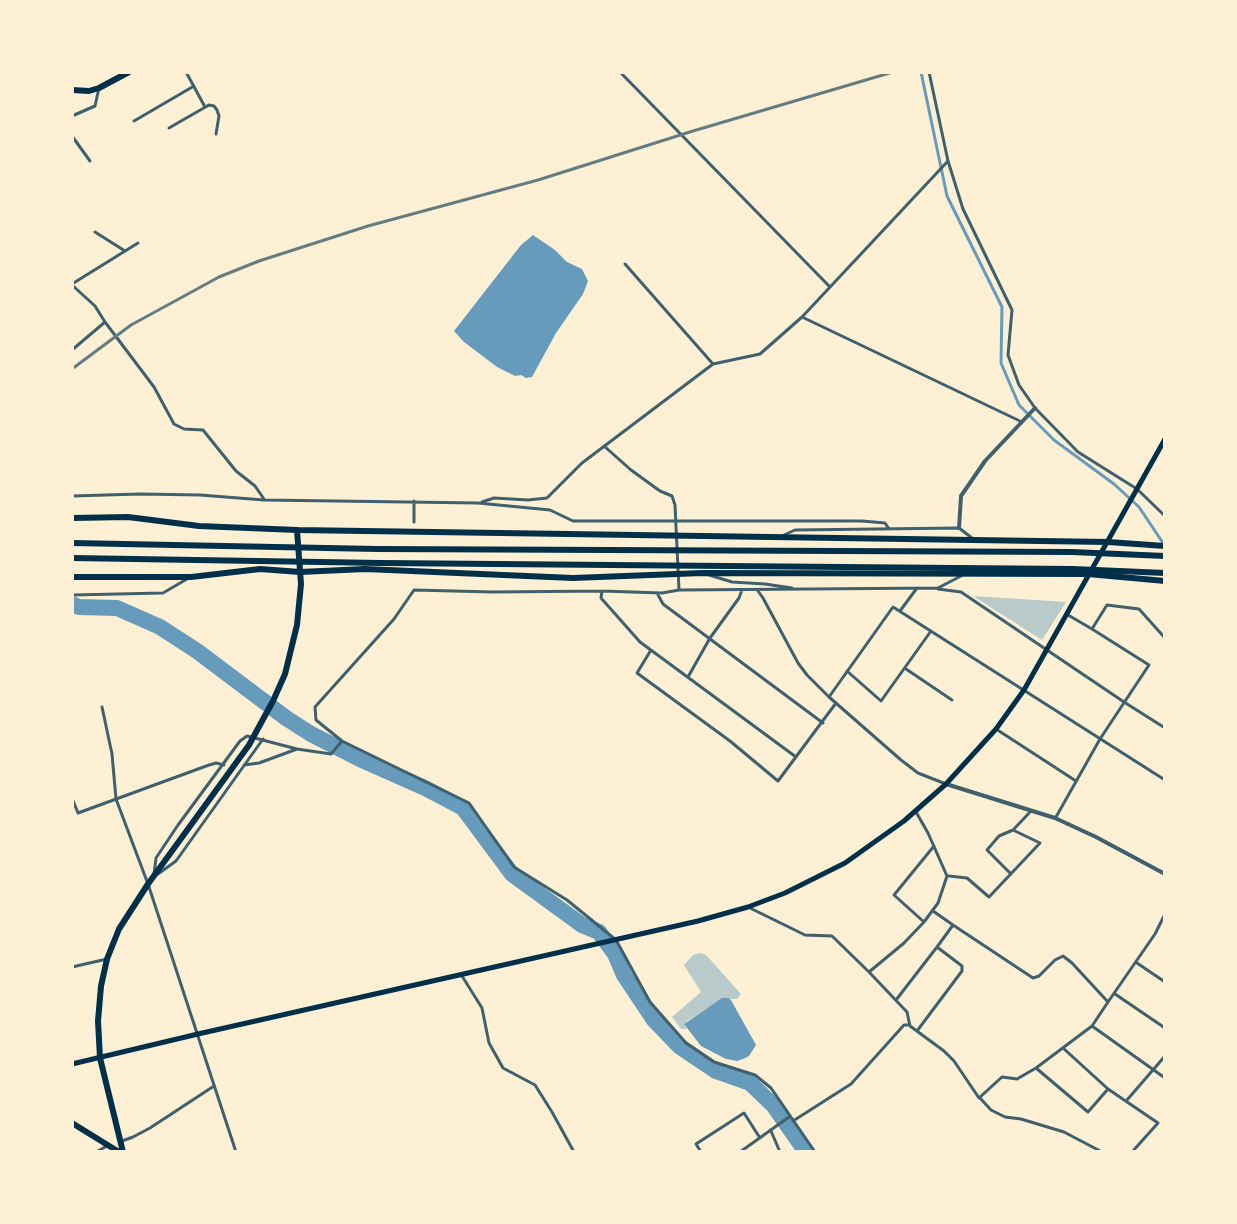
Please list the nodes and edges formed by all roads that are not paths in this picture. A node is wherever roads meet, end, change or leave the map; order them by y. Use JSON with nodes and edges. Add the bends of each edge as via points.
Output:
{"nodes":[{"id":1,"x":129,"y":72,"type":"edge"},
{"id":2,"x":186,"y":72,"type":"edge"},
{"id":3,"x":620,"y":72,"type":"edge"},
{"id":4,"x":929,"y":72,"type":"edge"},
{"id":5,"x":194,"y":86,"type":"junction"},
{"id":6,"x":99,"y":88,"type":"junction"},
{"id":7,"x":72,"y":90,"type":"edge"},
{"id":8,"x":205,"y":107,"type":"junction"},
{"id":9,"x":72,"y":116,"type":"edge"},
{"id":10,"x":134,"y":121,"type":"dead end"},
{"id":11,"x":169,"y":128,"type":"dead end"},
{"id":12,"x":216,"y":134,"type":"dead end"},
{"id":13,"x":72,"y":136,"type":"edge"},
{"id":14,"x":90,"y":161,"type":"dead end"},
{"id":15,"x":948,"y":161,"type":"junction"},
{"id":16,"x":95,"y":232,"type":"dead end"},
{"id":17,"x":138,"y":243,"type":"dead end"},
{"id":18,"x":125,"y":251,"type":"junction"},
{"id":19,"x":625,"y":264,"type":"dead end"},
{"id":20,"x":72,"y":284,"type":"edge"},
{"id":21,"x":830,"y":287,"type":"junction"},
{"id":22,"x":802,"y":317,"type":"junction"},
{"id":23,"x":105,"y":322,"type":"junction"},
{"id":24,"x":72,"y":350,"type":"edge"},
{"id":25,"x":713,"y":364,"type":"junction"},
{"id":26,"x":1035,"y":408,"type":"junction"},
{"id":27,"x":1022,"y":422,"type":"junction"},
{"id":28,"x":1165,"y":439,"type":"edge"},
{"id":29,"x":604,"y":445,"type":"junction"},
{"id":30,"x":1137,"y":489,"type":"junction"},
{"id":31,"x":72,"y":496,"type":"edge"},
{"id":32,"x":264,"y":500,"type":"junction"},
{"id":33,"x":414,"y":501,"type":"junction"},
{"id":34,"x":478,"y":503,"type":"junction"},
{"id":35,"x":1165,"y":516,"type":"edge"},
{"id":36,"x":72,"y":518,"type":"edge"},
{"id":37,"x":414,"y":522,"type":"dead end"},
{"id":38,"x":675,"y":522,"type":"junction"},
{"id":39,"x":959,"y":528,"type":"junction"},
{"id":40,"x":889,"y":529,"type":"junction"},
{"id":41,"x":297,"y":530,"type":"junction"},
{"id":42,"x":675,"y":537,"type":"junction"},
{"id":43,"x":776,"y":538,"type":"junction"},
{"id":44,"x":975,"y":540,"type":"junction"},
{"id":45,"x":1108,"y":542,"type":"junction"},
{"id":46,"x":72,"y":543,"type":"edge"},
{"id":47,"x":1165,"y":546,"type":"edge"},
{"id":48,"x":1165,"y":556,"type":"edge"},
{"id":49,"x":72,"y":558,"type":"edge"},
{"id":50,"x":300,"y":572,"type":"junction"},
{"id":51,"x":702,"y":573,"type":"junction"},
{"id":52,"x":967,"y":573,"type":"junction"},
{"id":53,"x":1165,"y":573,"type":"edge"},
{"id":54,"x":677,"y":574,"type":"junction"},
{"id":55,"x":1088,"y":574,"type":"junction"},
{"id":56,"x":72,"y":577,"type":"edge"},
{"id":57,"x":191,"y":577,"type":"junction"},
{"id":58,"x":1165,"y":581,"type":"edge"},
{"id":59,"x":917,"y":588,"type":"junction"},
{"id":60,"x":938,"y":588,"type":"junction"},
{"id":61,"x":799,"y":589,"type":"junction"},
{"id":62,"x":679,"y":590,"type":"junction"},
{"id":63,"x":742,"y":590,"type":"junction"},
{"id":64,"x":757,"y":590,"type":"junction"},
{"id":65,"x":602,"y":591,"type":"junction"},
{"id":66,"x":657,"y":593,"type":"junction"},
{"id":67,"x":72,"y":595,"type":"edge"},
{"id":68,"x":900,"y":611,"type":"junction"},
{"id":69,"x":1066,"y":614,"type":"junction"},
{"id":70,"x":1092,"y":629,"type":"junction"},
{"id":71,"x":931,"y":631,"type":"junction"},
{"id":72,"x":710,"y":638,"type":"junction"},
{"id":73,"x":1165,"y":638,"type":"edge"},
{"id":74,"x":1047,"y":649,"type":"junction"},
{"id":75,"x":651,"y":650,"type":"junction"},
{"id":76,"x":905,"y":668,"type":"junction"},
{"id":77,"x":847,"y":671,"type":"junction"},
{"id":78,"x":688,"y":677,"type":"junction"},
{"id":79,"x":1024,"y":690,"type":"junction"},
{"id":80,"x":829,"y":697,"type":"junction"},
{"id":81,"x":952,"y":700,"type":"dead end"},
{"id":82,"x":1124,"y":702,"type":"junction"},
{"id":83,"x":836,"y":703,"type":"junction"},
{"id":84,"x":102,"y":707,"type":"dead end"},
{"id":85,"x":823,"y":723,"type":"junction"},
{"id":86,"x":1165,"y":728,"type":"edge"},
{"id":87,"x":996,"y":729,"type":"junction"},
{"id":88,"x":263,"y":739,"type":"junction"},
{"id":89,"x":1100,"y":739,"type":"junction"},
{"id":90,"x":342,"y":741,"type":"junction"},
{"id":91,"x":297,"y":749,"type":"junction"},
{"id":92,"x":796,"y":757,"type":"junction"},
{"id":93,"x":224,"y":765,"type":"junction"},
{"id":94,"x":244,"y":765,"type":"junction"},
{"id":95,"x":1165,"y":780,"type":"edge"},
{"id":96,"x":1076,"y":781,"type":"junction"},
{"id":97,"x":946,"y":784,"type":"junction"},
{"id":98,"x":72,"y":798,"type":"edge"},
{"id":99,"x":116,"y":799,"type":"junction"},
{"id":100,"x":916,"y":811,"type":"junction"},
{"id":101,"x":1031,"y":811,"type":"junction"},
{"id":102,"x":1055,"y":818,"type":"junction"},
{"id":103,"x":1013,"y":830,"type":"junction"},
{"id":104,"x":934,"y":846,"type":"junction"},
{"id":105,"x":1011,"y":874,"type":"junction"},
{"id":106,"x":1165,"y":874,"type":"edge"},
{"id":107,"x":947,"y":876,"type":"junction"},
{"id":108,"x":153,"y":877,"type":"junction"},
{"id":109,"x":148,"y":884,"type":"junction"},
{"id":110,"x":748,"y":907,"type":"junction"},
{"id":111,"x":933,"y":910,"type":"junction"},
{"id":112,"x":1165,"y":914,"type":"edge"},
{"id":113,"x":924,"y":922,"type":"junction"},
{"id":114,"x":953,"y":925,"type":"junction"},
{"id":115,"x":614,"y":941,"type":"junction"},
{"id":116,"x":937,"y":947,"type":"junction"},
{"id":117,"x":107,"y":959,"type":"junction"},
{"id":118,"x":1137,"y":963,"type":"junction"},
{"id":119,"x":72,"y":967,"type":"edge"},
{"id":120,"x":869,"y":972,"type":"junction"},
{"id":121,"x":462,"y":975,"type":"junction"},
{"id":122,"x":1165,"y":982,"type":"edge"},
{"id":123,"x":1114,"y":994,"type":"junction"},
{"id":124,"x":896,"y":1000,"type":"junction"},
{"id":125,"x":1108,"y":1002,"type":"junction"},
{"id":126,"x":910,"y":1026,"type":"junction"},
{"id":127,"x":1092,"y":1026,"type":"junction"},
{"id":128,"x":1165,"y":1028,"type":"edge"},
{"id":129,"x":917,"y":1031,"type":"junction"},
{"id":130,"x":198,"y":1034,"type":"junction"},
{"id":131,"x":1063,"y":1048,"type":"junction"},
{"id":132,"x":1165,"y":1056,"type":"edge"},
{"id":133,"x":100,"y":1058,"type":"junction"},
{"id":134,"x":72,"y":1064,"type":"edge"},
{"id":135,"x":1036,"y":1068,"type":"junction"},
{"id":136,"x":1154,"y":1069,"type":"junction"},
{"id":137,"x":1165,"y":1078,"type":"edge"},
{"id":138,"x":214,"y":1086,"type":"junction"},
{"id":139,"x":1108,"y":1089,"type":"junction"},
{"id":140,"x":979,"y":1098,"type":"junction"},
{"id":141,"x":1127,"y":1100,"type":"junction"},
{"id":142,"x":790,"y":1116,"type":"junction"},
{"id":143,"x":793,"y":1121,"type":"junction"},
{"id":144,"x":72,"y":1123,"type":"edge"},
{"id":145,"x":771,"y":1131,"type":"junction"},
{"id":146,"x":760,"y":1138,"type":"junction"},
{"id":147,"x":120,"y":1141,"type":"junction"},
{"id":148,"x":107,"y":1146,"type":"junction"},
{"id":149,"x":96,"y":1152,"type":"edge"},
{"id":150,"x":121,"y":1152,"type":"edge"},
{"id":151,"x":236,"y":1152,"type":"edge"},
{"id":152,"x":574,"y":1152,"type":"edge"},
{"id":153,"x":701,"y":1152,"type":"edge"},
{"id":154,"x":740,"y":1152,"type":"edge"},
{"id":155,"x":780,"y":1152,"type":"edge"},
{"id":156,"x":815,"y":1152,"type":"edge"},
{"id":157,"x":1102,"y":1152,"type":"edge"},
{"id":158,"x":1132,"y":1152,"type":"edge"}],
"edges":[{"from":1,"to":6,"type":"main road"},
{"from":2,"to":5,"type":"street"},
{"from":3,"to":21,"type":"street"},
{"from":4,"to":15,"type":"street"},
{"from":5,"to":8,"type":"street"},
{"from":5,"to":10,"type":"street"},
{"from":6,"to":7,"type":"main road"},
{"from":6,"to":9,"type":"street","via":[[95,106]]},
{"from":8,"to":11,"type":"street"},
{"from":8,"to":12,"type":"street","via":[[217,110]]},
{"from":13,"to":14,"type":"street"},
{"from":15,"to":21,"type":"street"},
{"from":15,"to":26,"type":"street","via":[[963,209],[1012,310],[1008,355]]},
{"from":16,"to":18,"type":"street"},
{"from":17,"to":18,"type":"street"},
{"from":18,"to":20,"type":"street"},
{"from":19,"to":25,"type":"street"},
{"from":20,"to":23,"type":"street"},
{"from":21,"to":22,"type":"street"},
{"from":22,"to":25,"type":"street","via":[[760,354]]},
{"from":22,"to":27,"type":"street"},
{"from":23,"to":24,"type":"street"},
{"from":23,"to":32,"type":"street","via":[[154,387],[174,424],[203,430]]},
{"from":25,"to":29,"type":"street"},
{"from":26,"to":27,"type":"street"},
{"from":26,"to":30,"type":"street","via":[[1078,452]]},
{"from":27,"to":39,"type":"street","via":[[961,496]]},
{"from":28,"to":30,"type":"main road"},
{"from":29,"to":34,"type":"street","via":[[547,498]]},
{"from":29,"to":38,"type":"street","via":[[672,496]]},
{"from":30,"to":35,"type":"street"},
{"from":30,"to":45,"type":"main road"},
{"from":31,"to":32,"type":"street"},
{"from":32,"to":33,"type":"street"},
{"from":33,"to":34,"type":"street"},
{"from":33,"to":37,"type":"street"},
{"from":34,"to":38,"type":"street","via":[[550,510],[573,521]]},
{"from":36,"to":41,"type":"main road"},
{"from":38,"to":40,"type":"street","via":[[862,521],[885,523]]},
{"from":38,"to":42,"type":"street"},
{"from":39,"to":40,"type":"street"},
{"from":39,"to":44,"type":"street"},
{"from":40,"to":43,"type":"street","via":[[795,530]]},
{"from":41,"to":42,"type":"main road"},
{"from":41,"to":50,"type":"main road"},
{"from":42,"to":43,"type":"main road"},
{"from":42,"to":54,"type":"street"},
{"from":43,"to":44,"type":"main road"},
{"from":44,"to":45,"type":"main road"},
{"from":45,"to":47,"type":"main road"},
{"from":45,"to":55,"type":"main road"},
{"from":46,"to":48,"type":"main road"},
{"from":49,"to":53,"type":"main road"},
{"from":50,"to":54,"type":"main road","via":[[365,569],[573,578]]},
{"from":50,"to":57,"type":"main road","via":[[260,569]]},
{"from":50,"to":108,"type":"main road","via":[[295,637],[267,714]]},
{"from":51,"to":52,"type":"main road"},
{"from":51,"to":54,"type":"main road"},
{"from":51,"to":61,"type":"street"},
{"from":52,"to":55,"type":"main road"},
{"from":52,"to":60,"type":"street"},
{"from":54,"to":62,"type":"street"},
{"from":55,"to":58,"type":"main road"},
{"from":55,"to":69,"type":"main road"},
{"from":56,"to":57,"type":"main road"},
{"from":57,"to":67,"type":"street","via":[[163,593]]},
{"from":59,"to":60,"type":"street"},
{"from":59,"to":61,"type":"street"},
{"from":59,"to":68,"type":"street"},
{"from":60,"to":74,"type":"street","via":[[961,592]]},
{"from":61,"to":64,"type":"street"},
{"from":62,"to":63,"type":"street"},
{"from":62,"to":66,"type":"street"},
{"from":63,"to":64,"type":"street"},
{"from":63,"to":72,"type":"street"},
{"from":64,"to":80,"type":"street","via":[[798,663]]},
{"from":65,"to":66,"type":"street"},
{"from":65,"to":75,"type":"street","via":[[601,598]]},
{"from":65,"to":90,"type":"street","via":[[414,590],[315,707],[316,720]]},
{"from":66,"to":72,"type":"street","via":[[663,604]]},
{"from":68,"to":71,"type":"street"},
{"from":68,"to":77,"type":"street","via":[[893,607]]},
{"from":69,"to":70,"type":"street"},
{"from":69,"to":74,"type":"main road"},
{"from":70,"to":73,"type":"street","via":[[1107,605],[1139,609]]},
{"from":70,"to":82,"type":"street","via":[[1149,665]]},
{"from":71,"to":76,"type":"street"},
{"from":71,"to":79,"type":"street"},
{"from":72,"to":78,"type":"street"},
{"from":72,"to":85,"type":"street"},
{"from":74,"to":79,"type":"main road"},
{"from":74,"to":82,"type":"street"},
{"from":75,"to":78,"type":"street"},
{"from":75,"to":92,"type":"street","via":[[637,673],[778,781]]},
{"from":76,"to":77,"type":"street","via":[[881,701]]},
{"from":76,"to":81,"type":"street"},
{"from":77,"to":80,"type":"street"},
{"from":78,"to":92,"type":"street"},
{"from":79,"to":87,"type":"main road"},
{"from":79,"to":89,"type":"street"},
{"from":80,"to":83,"type":"street"},
{"from":82,"to":86,"type":"street"},
{"from":82,"to":89,"type":"street"},
{"from":83,"to":85,"type":"street"},
{"from":83,"to":97,"type":"street","via":[[918,773]]},
{"from":84,"to":99,"type":"street"},
{"from":85,"to":92,"type":"street"},
{"from":87,"to":96,"type":"street"},
{"from":87,"to":97,"type":"main road"},
{"from":88,"to":91,"type":"street"},
{"from":88,"to":93,"type":"street","via":[[247,736]]},
{"from":88,"to":94,"type":"street"},
{"from":89,"to":95,"type":"street"},
{"from":89,"to":96,"type":"street"},
{"from":90,"to":91,"type":"street","via":[[331,754]]},
{"from":90,"to":115,"type":"street","via":[[469,803],[514,867],[567,900]]},
{"from":91,"to":94,"type":"street"},
{"from":93,"to":99,"type":"street","via":[[209,765]]},
{"from":93,"to":108,"type":"street","via":[[156,858]]},
{"from":94,"to":108,"type":"street","via":[[176,861]]},
{"from":96,"to":102,"type":"street"},
{"from":97,"to":100,"type":"main road"},
{"from":97,"to":101,"type":"street"},
{"from":98,"to":99,"type":"street","via":[[78,813]]},
{"from":99,"to":109,"type":"street"},
{"from":100,"to":104,"type":"street"},
{"from":100,"to":110,"type":"main road","via":[[845,863]]},
{"from":101,"to":102,"type":"street"},
{"from":101,"to":103,"type":"street"},
{"from":102,"to":106,"type":"street"},
{"from":103,"to":105,"type":"street","via":[[987,850]]},
{"from":103,"to":105,"type":"street","via":[[1040,843]]},
{"from":104,"to":107,"type":"street"},
{"from":104,"to":113,"type":"street","via":[[894,895]]},
{"from":105,"to":107,"type":"street","via":[[989,897],[967,878]]},
{"from":107,"to":111,"type":"street"},
{"from":108,"to":109,"type":"main road"},
{"from":109,"to":117,"type":"main road"},
{"from":109,"to":130,"type":"street"},
{"from":110,"to":115,"type":"main road"},
{"from":110,"to":120,"type":"street","via":[[805,935],[832,936]]},
{"from":111,"to":113,"type":"street"},
{"from":111,"to":114,"type":"street"},
{"from":112,"to":118,"type":"street"},
{"from":113,"to":120,"type":"street"},
{"from":114,"to":116,"type":"street"},
{"from":114,"to":125,"type":"street","via":[[1033,978],[1063,956]]},
{"from":115,"to":121,"type":"main road"},
{"from":115,"to":142,"type":"street","via":[[650,1002],[686,1043],[714,1062],[755,1075]]},
{"from":116,"to":124,"type":"street"},
{"from":116,"to":129,"type":"street","via":[[962,971]]},
{"from":117,"to":119,"type":"street"},
{"from":117,"to":133,"type":"main road","via":[[98,1021]]},
{"from":118,"to":122,"type":"street"},
{"from":118,"to":123,"type":"street"},
{"from":120,"to":124,"type":"street"},
{"from":121,"to":130,"type":"main road"},
{"from":121,"to":152,"type":"street","via":[[482,1008],[489,1043],[503,1068],[535,1085]]},
{"from":123,"to":125,"type":"street"},
{"from":123,"to":128,"type":"street"},
{"from":124,"to":126,"type":"street"},
{"from":125,"to":127,"type":"street"},
{"from":126,"to":129,"type":"street"},
{"from":126,"to":143,"type":"street","via":[[904,1025],[851,1084]]},
{"from":127,"to":131,"type":"street"},
{"from":127,"to":136,"type":"street"},
{"from":129,"to":140,"type":"street","via":[[954,1061]]},
{"from":130,"to":133,"type":"main road"},
{"from":130,"to":138,"type":"street"},
{"from":131,"to":135,"type":"street"},
{"from":131,"to":139,"type":"street"},
{"from":132,"to":136,"type":"street"},
{"from":133,"to":134,"type":"main road"},
{"from":133,"to":147,"type":"main road"},
{"from":135,"to":139,"type":"street","via":[[1088,1112]]},
{"from":135,"to":140,"type":"street","via":[[1017,1079],[1002,1077]]},
{"from":136,"to":137,"type":"street"},
{"from":136,"to":141,"type":"street"},
{"from":138,"to":147,"type":"street"},
{"from":138,"to":151,"type":"street"},
{"from":139,"to":141,"type":"street"},
{"from":140,"to":157,"type":"street","via":[[1005,1117],[1064,1132]]},
{"from":141,"to":158,"type":"street","via":[[1158,1123]]},
{"from":142,"to":143,"type":"street"},
{"from":142,"to":145,"type":"street"},
{"from":143,"to":156,"type":"street"},
{"from":144,"to":148,"type":"main road"},
{"from":145,"to":146,"type":"street"},
{"from":145,"to":155,"type":"street"},
{"from":146,"to":153,"type":"street","via":[[744,1113],[696,1144]]},
{"from":146,"to":154,"type":"street"},
{"from":147,"to":150,"type":"main road"},
{"from":148,"to":149,"type":"street"},
{"from":148,"to":150,"type":"main road"}]}
